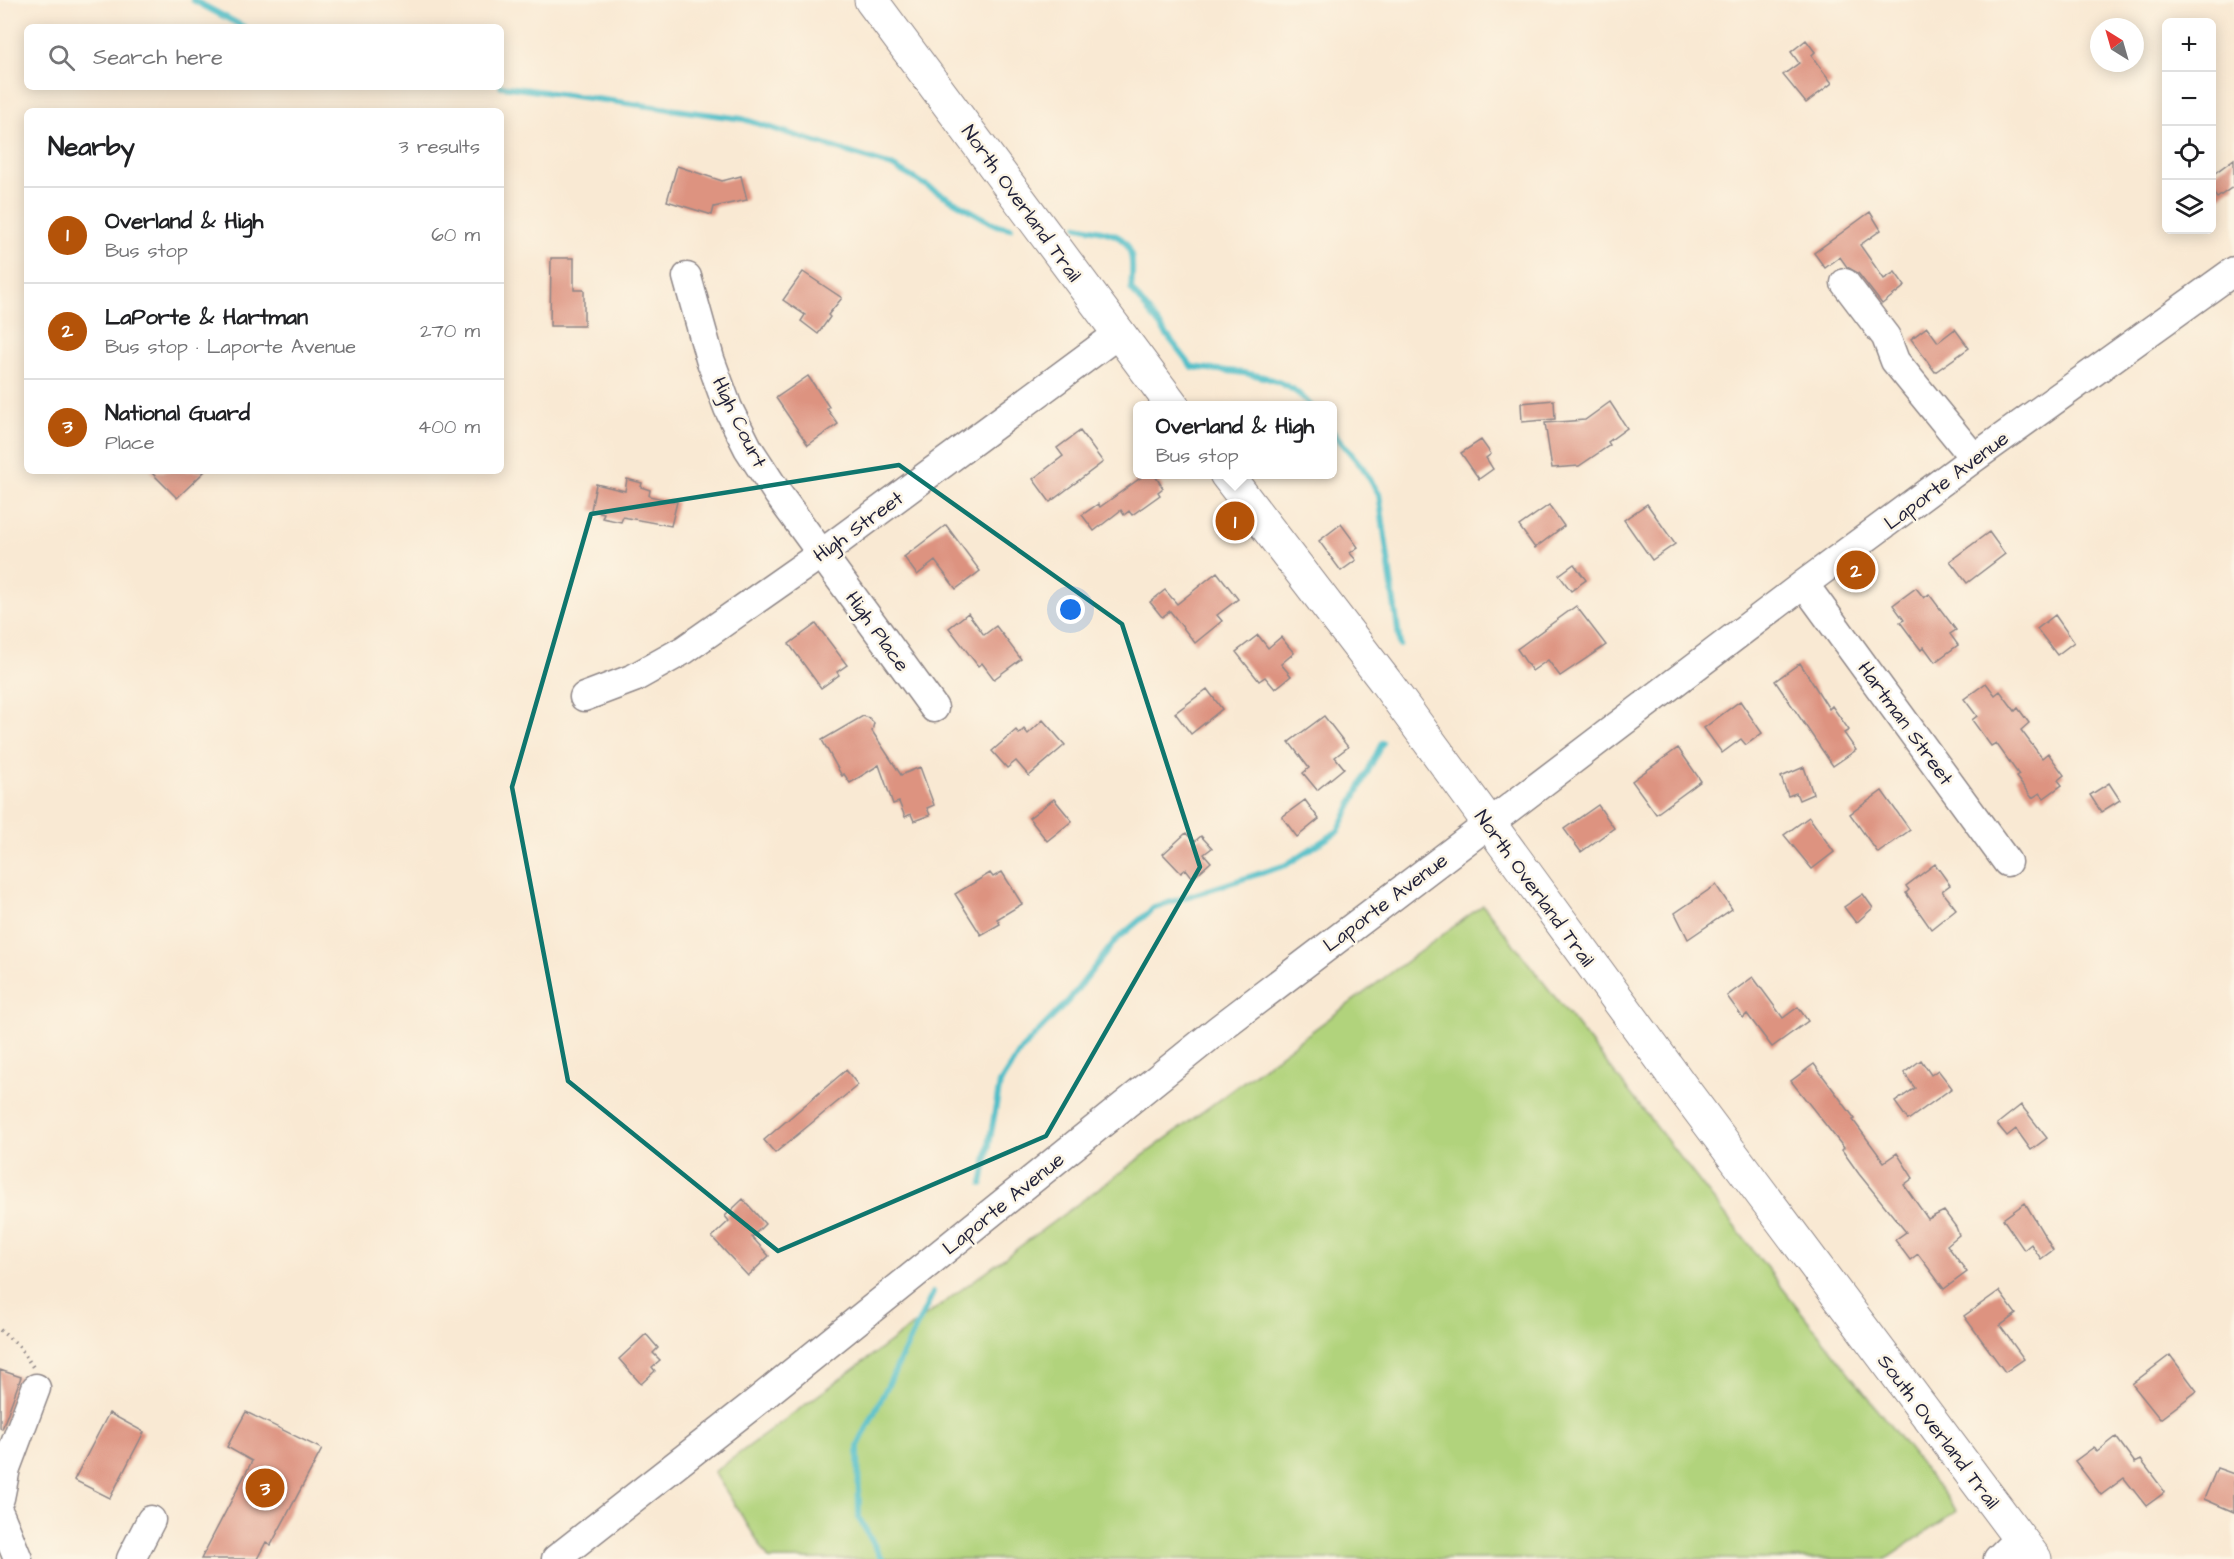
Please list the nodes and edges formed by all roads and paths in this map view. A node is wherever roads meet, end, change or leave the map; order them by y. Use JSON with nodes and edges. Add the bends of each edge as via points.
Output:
{"nodes":[{"id":1,"x":871,"y":0,"type":"edge"},
{"id":2,"x":2234,"y":271,"type":"edge"},
{"id":3,"x":687,"y":277,"type":"dead end"},
{"id":4,"x":1845,"y":283,"type":"dead end"},
{"id":5,"x":1118,"y":334,"type":"junction"},
{"id":6,"x":1170,"y":401,"type":"edge"},
{"id":7,"x":1974,"y":458,"type":"junction"},
{"id":8,"x":1230,"y":479,"type":"edge"},
{"id":9,"x":821,"y":554,"type":"junction"},
{"id":10,"x":1804,"y":584,"type":"junction"},
{"id":11,"x":584,"y":697,"type":"dead end"},
{"id":12,"x":934,"y":708,"type":"dead end"},
{"id":13,"x":1487,"y":824,"type":"junction"},
{"id":14,"x":2007,"y":862,"type":"dead end"},
{"id":15,"x":1843,"y":1303,"type":"joint"},
{"id":16,"x":0,"y":1330,"type":"edge"},
{"id":17,"x":36,"y":1388,"type":"joint"},
{"id":18,"x":0,"y":1498,"type":"edge"},
{"id":19,"x":0,"y":1515,"type":"edge"},
{"id":20,"x":151,"y":1520,"type":"dead end"},
{"id":21,"x":2018,"y":1552,"type":"edge"},
{"id":22,"x":18,"y":1559,"type":"edge"},
{"id":23,"x":131,"y":1559,"type":"edge"},
{"id":24,"x":556,"y":1559,"type":"edge"}],
"edges":[{"from":1,"to":5,"type":"main road","name":"North Overland Trail"},
{"from":2,"to":7,"type":"street","name":"Laporte Avenue"},
{"from":3,"to":9,"type":"street","name":"High Court","via":[[728,408],[748,448]]},
{"from":4,"to":7,"type":"street","via":[[1886,338],[1895,361]]},
{"from":5,"to":6,"type":"main road","name":"North Overland Trail"},
{"from":5,"to":9,"type":"street","name":"High Street"},
{"from":7,"to":10,"type":"street","name":"Laporte Avenue"},
{"from":8,"to":13,"type":"main road","name":"North Overland Trail","via":[[1385,681]]},
{"from":9,"to":11,"type":"street","name":"High Street","via":[[684,650],[634,678]]},
{"from":9,"to":12,"type":"street","name":"High Place"},
{"from":10,"to":13,"type":"street","name":"Laporte Avenue"},
{"from":10,"to":14,"type":"street","name":"Hartman Street"},
{"from":13,"to":15,"type":"main road","name":"North Overland Trail"},
{"from":13,"to":24,"type":"street","name":"Laporte Avenue","via":[[1219,1029]]},
{"from":15,"to":21,"type":"main road","name":"South Overland Trail"},
{"from":16,"to":17,"type":"path","via":[[31,1362]]},
{"from":17,"to":18,"type":"street","via":[[6,1468]]},
{"from":19,"to":22,"type":"street"},
{"from":20,"to":23,"type":"street"}]}
